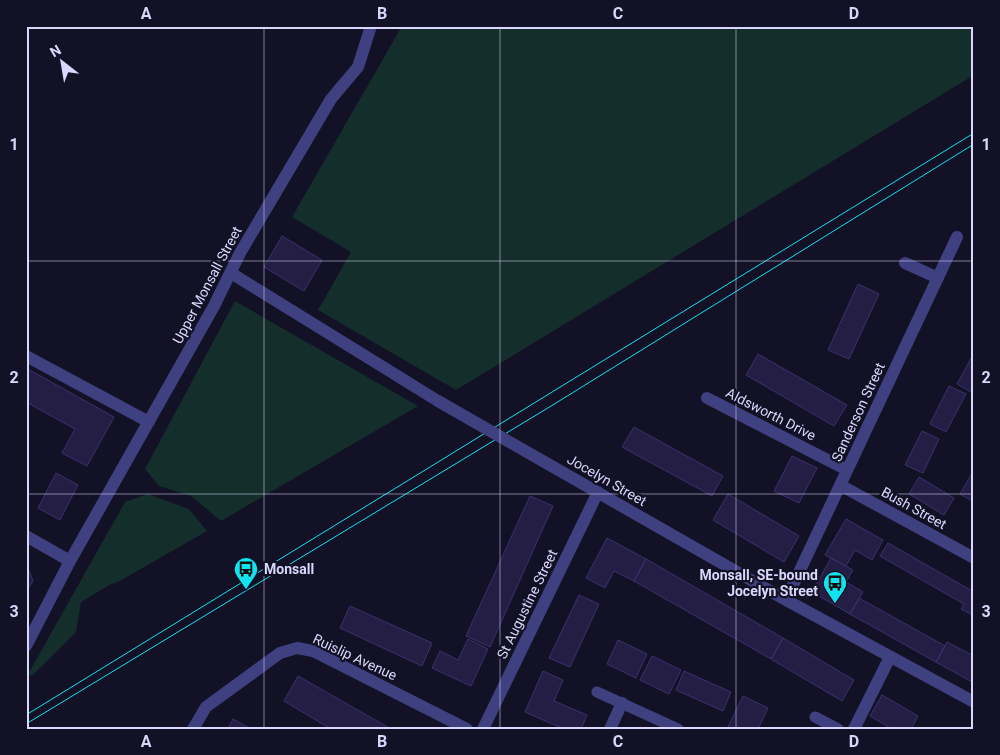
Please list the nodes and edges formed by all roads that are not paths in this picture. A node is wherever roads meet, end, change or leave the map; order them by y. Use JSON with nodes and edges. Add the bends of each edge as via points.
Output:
{"nodes":[{"id":1,"x":371,"y":26,"type":"edge"},
{"id":2,"x":957,"y":237,"type":"dead end"},
{"id":3,"x":905,"y":262,"type":"dead end"},
{"id":4,"x":231,"y":273,"type":"junction"},
{"id":5,"x":938,"y":278,"type":"junction"},
{"id":6,"x":26,"y":356,"type":"edge"},
{"id":7,"x":707,"y":398,"type":"dead end"},
{"id":8,"x":149,"y":422,"type":"junction"},
{"id":9,"x":847,"y":470,"type":"junction"},
{"id":10,"x":840,"y":485,"type":"junction"},
{"id":11,"x":598,"y":492,"type":"junction"},
{"id":12,"x":26,"y":536,"type":"edge"},
{"id":13,"x":974,"y":558,"type":"edge"},
{"id":14,"x":70,"y":561,"type":"junction"},
{"id":15,"x":786,"y":600,"type":"junction"},
{"id":16,"x":26,"y":646,"type":"edge"},
{"id":17,"x":890,"y":657,"type":"junction"},
{"id":18,"x":597,"y":692,"type":"dead end"},
{"id":19,"x":974,"y":702,"type":"edge"},
{"id":20,"x":622,"y":703,"type":"junction"},
{"id":21,"x":815,"y":718,"type":"dead end"},
{"id":22,"x":192,"y":729,"type":"edge"},
{"id":23,"x":467,"y":729,"type":"edge"},
{"id":24,"x":483,"y":729,"type":"edge"},
{"id":25,"x":610,"y":729,"type":"edge"},
{"id":26,"x":678,"y":729,"type":"edge"},
{"id":27,"x":838,"y":729,"type":"edge"},
{"id":28,"x":854,"y":729,"type":"edge"}],
"edges":[{"from":1,"to":4,"type":"street","name":"Upper Monsall Street","via":[[358,67],[331,99]]},
{"from":2,"to":5,"type":"street","name":"Sanderson Street"},
{"from":3,"to":5,"type":"street"},
{"from":4,"to":8,"type":"street","name":"Upper Monsall Street"},
{"from":4,"to":11,"type":"street","name":"Jocelyn Street","bridge":true,"via":[[438,401]]},
{"from":5,"to":9,"type":"street","name":"Sanderson Street"},
{"from":6,"to":8,"type":"street"},
{"from":7,"to":9,"type":"street","name":"Aldsworth Drive"},
{"from":8,"to":14,"type":"street","name":"Upper Monsall Street"},
{"from":9,"to":10,"type":"street","name":"Sanderson Street"},
{"from":10,"to":13,"type":"street","name":"Bush Street"},
{"from":10,"to":15,"type":"street","name":"Sanderson Street"},
{"from":11,"to":15,"type":"street","name":"Jocelyn Street"},
{"from":11,"to":24,"type":"street","name":"St Augustine Street"},
{"from":12,"to":14,"type":"street"},
{"from":14,"to":16,"type":"street","name":"Upper Monsall Street"},
{"from":15,"to":17,"type":"street","name":"Jocelyn Street"},
{"from":17,"to":19,"type":"street","name":"Jocelyn Street"},
{"from":17,"to":28,"type":"street"},
{"from":18,"to":20,"type":"lane"},
{"from":20,"to":25,"type":"street"},
{"from":20,"to":26,"type":"lane"},
{"from":21,"to":27,"type":"lane"},
{"from":22,"to":23,"type":"street","name":"Ruislip Avenue","via":[[214,700],[280,653],[297,648],[313,651]]}]}
